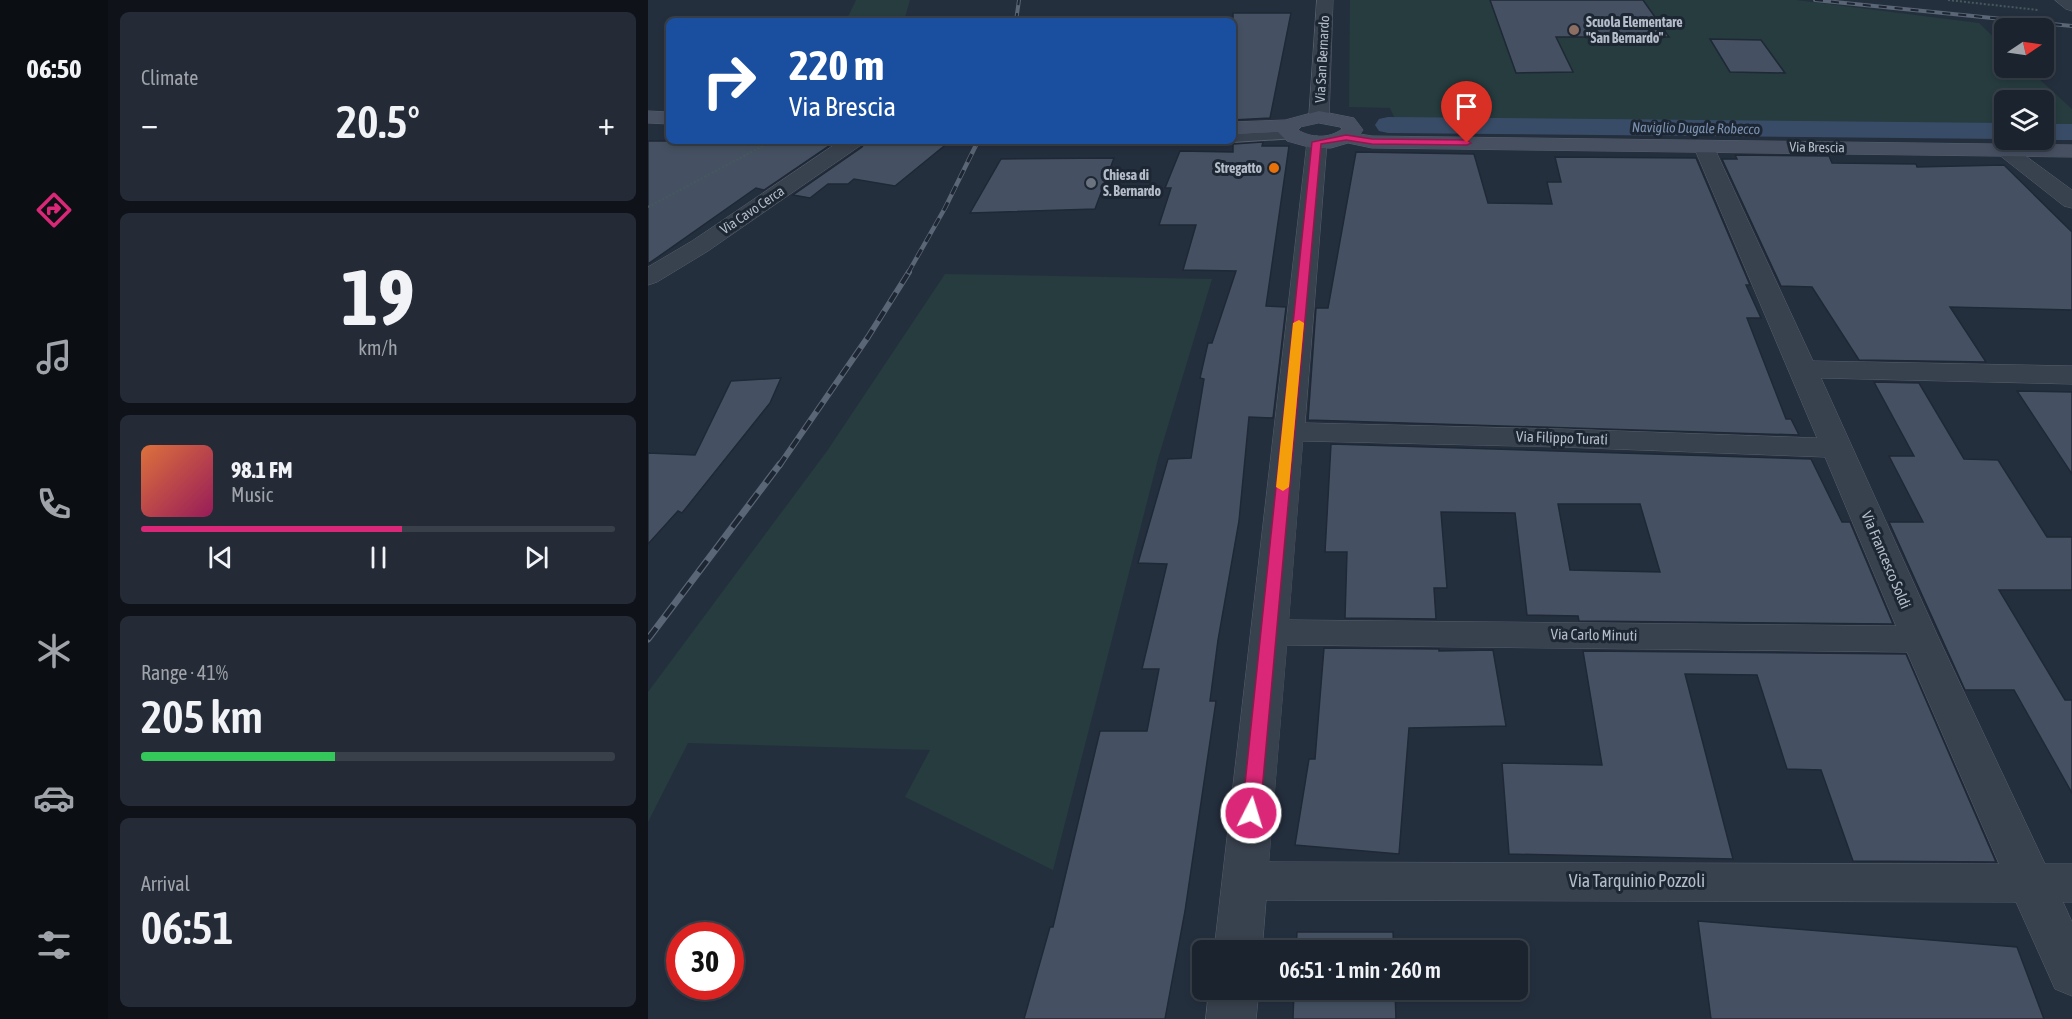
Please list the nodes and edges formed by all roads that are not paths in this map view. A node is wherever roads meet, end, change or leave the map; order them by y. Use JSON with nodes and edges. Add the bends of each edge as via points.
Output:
{"nodes":[{"id":1,"x":1325,"y":0,"type":"edge"},
{"id":2,"x":2063,"y":0,"type":"edge"},
{"id":3,"x":2072,"y":6,"type":"edge"},
{"id":4,"x":648,"y":117,"type":"edge"},
{"id":5,"x":666,"y":118,"type":"edge"},
{"id":6,"x":1236,"y":128,"type":"edge"},
{"id":7,"x":1312,"y":131,"type":"junction"},
{"id":8,"x":1236,"y":138,"type":"edge"},
{"id":9,"x":850,"y":144,"type":"edge"},
{"id":10,"x":1703,"y":145,"type":"junction"},
{"id":11,"x":1994,"y":150,"type":"edge"},
{"id":12,"x":2005,"y":150,"type":"joint"},
{"id":13,"x":2072,"y":151,"type":"edge"},
{"id":14,"x":2072,"y":201,"type":"edge"},
{"id":15,"x":648,"y":277,"type":"edge"},
{"id":16,"x":1803,"y":369,"type":"junction"},
{"id":17,"x":2072,"y":375,"type":"edge"},
{"id":18,"x":1288,"y":432,"type":"junction"},
{"id":19,"x":1837,"y":448,"type":"junction"},
{"id":20,"x":1268,"y":632,"type":"junction"},
{"id":21,"x":1920,"y":639,"type":"junction"},
{"id":22,"x":1245,"y":881,"type":"junction"},
{"id":23,"x":2050,"y":882,"type":"edge"},
{"id":24,"x":1239,"y":940,"type":"edge"},
{"id":25,"x":2072,"y":974,"type":"edge"},
{"id":26,"x":1233,"y":1000,"type":"edge"},
{"id":27,"x":1231,"y":1019,"type":"edge"}],
"edges":[{"from":1,"to":7,"type":"street","name":"Via San Bernardo"},
{"from":2,"to":3,"type":"street"},
{"from":4,"to":5,"type":"main road"},
{"from":6,"to":7,"type":"main road","name":"Via Brescia"},
{"from":7,"to":8,"type":"lane"},
{"from":7,"to":10,"type":"main road","name":"Via Brescia","via":[[1372,142]]},
{"from":7,"to":18,"type":"street","name":"Via San Bernardo"},
{"from":9,"to":15,"type":"street","name":"Via Cavo Cerca"},
{"from":10,"to":11,"type":"main road","name":"Via Brescia"},
{"from":10,"to":16,"type":"street","name":"Via Francesco Soldi"},
{"from":12,"to":13,"type":"main road","name":"Via Brescia"},
{"from":12,"to":14,"type":"street"},
{"from":16,"to":17,"type":"street"},
{"from":16,"to":19,"type":"street","name":"Via Francesco Soldi"},
{"from":18,"to":19,"type":"street","name":"Via Filippo Turati"},
{"from":18,"to":20,"type":"street","name":"Via San Bernardo"},
{"from":19,"to":21,"type":"street","name":"Via Francesco Soldi"},
{"from":20,"to":21,"type":"street","name":"Via Carlo Minuti"},
{"from":20,"to":22,"type":"street","name":"Via San Bernardo"},
{"from":21,"to":23,"type":"street","name":"Via Francesco Soldi"},
{"from":22,"to":23,"type":"street","name":"Via Tarquinio Pozzoli"},
{"from":22,"to":24,"type":"street","name":"Via San Bernardo"},
{"from":23,"to":25,"type":"street","name":"Via Francesco Soldi"},
{"from":26,"to":27,"type":"street"}]}
